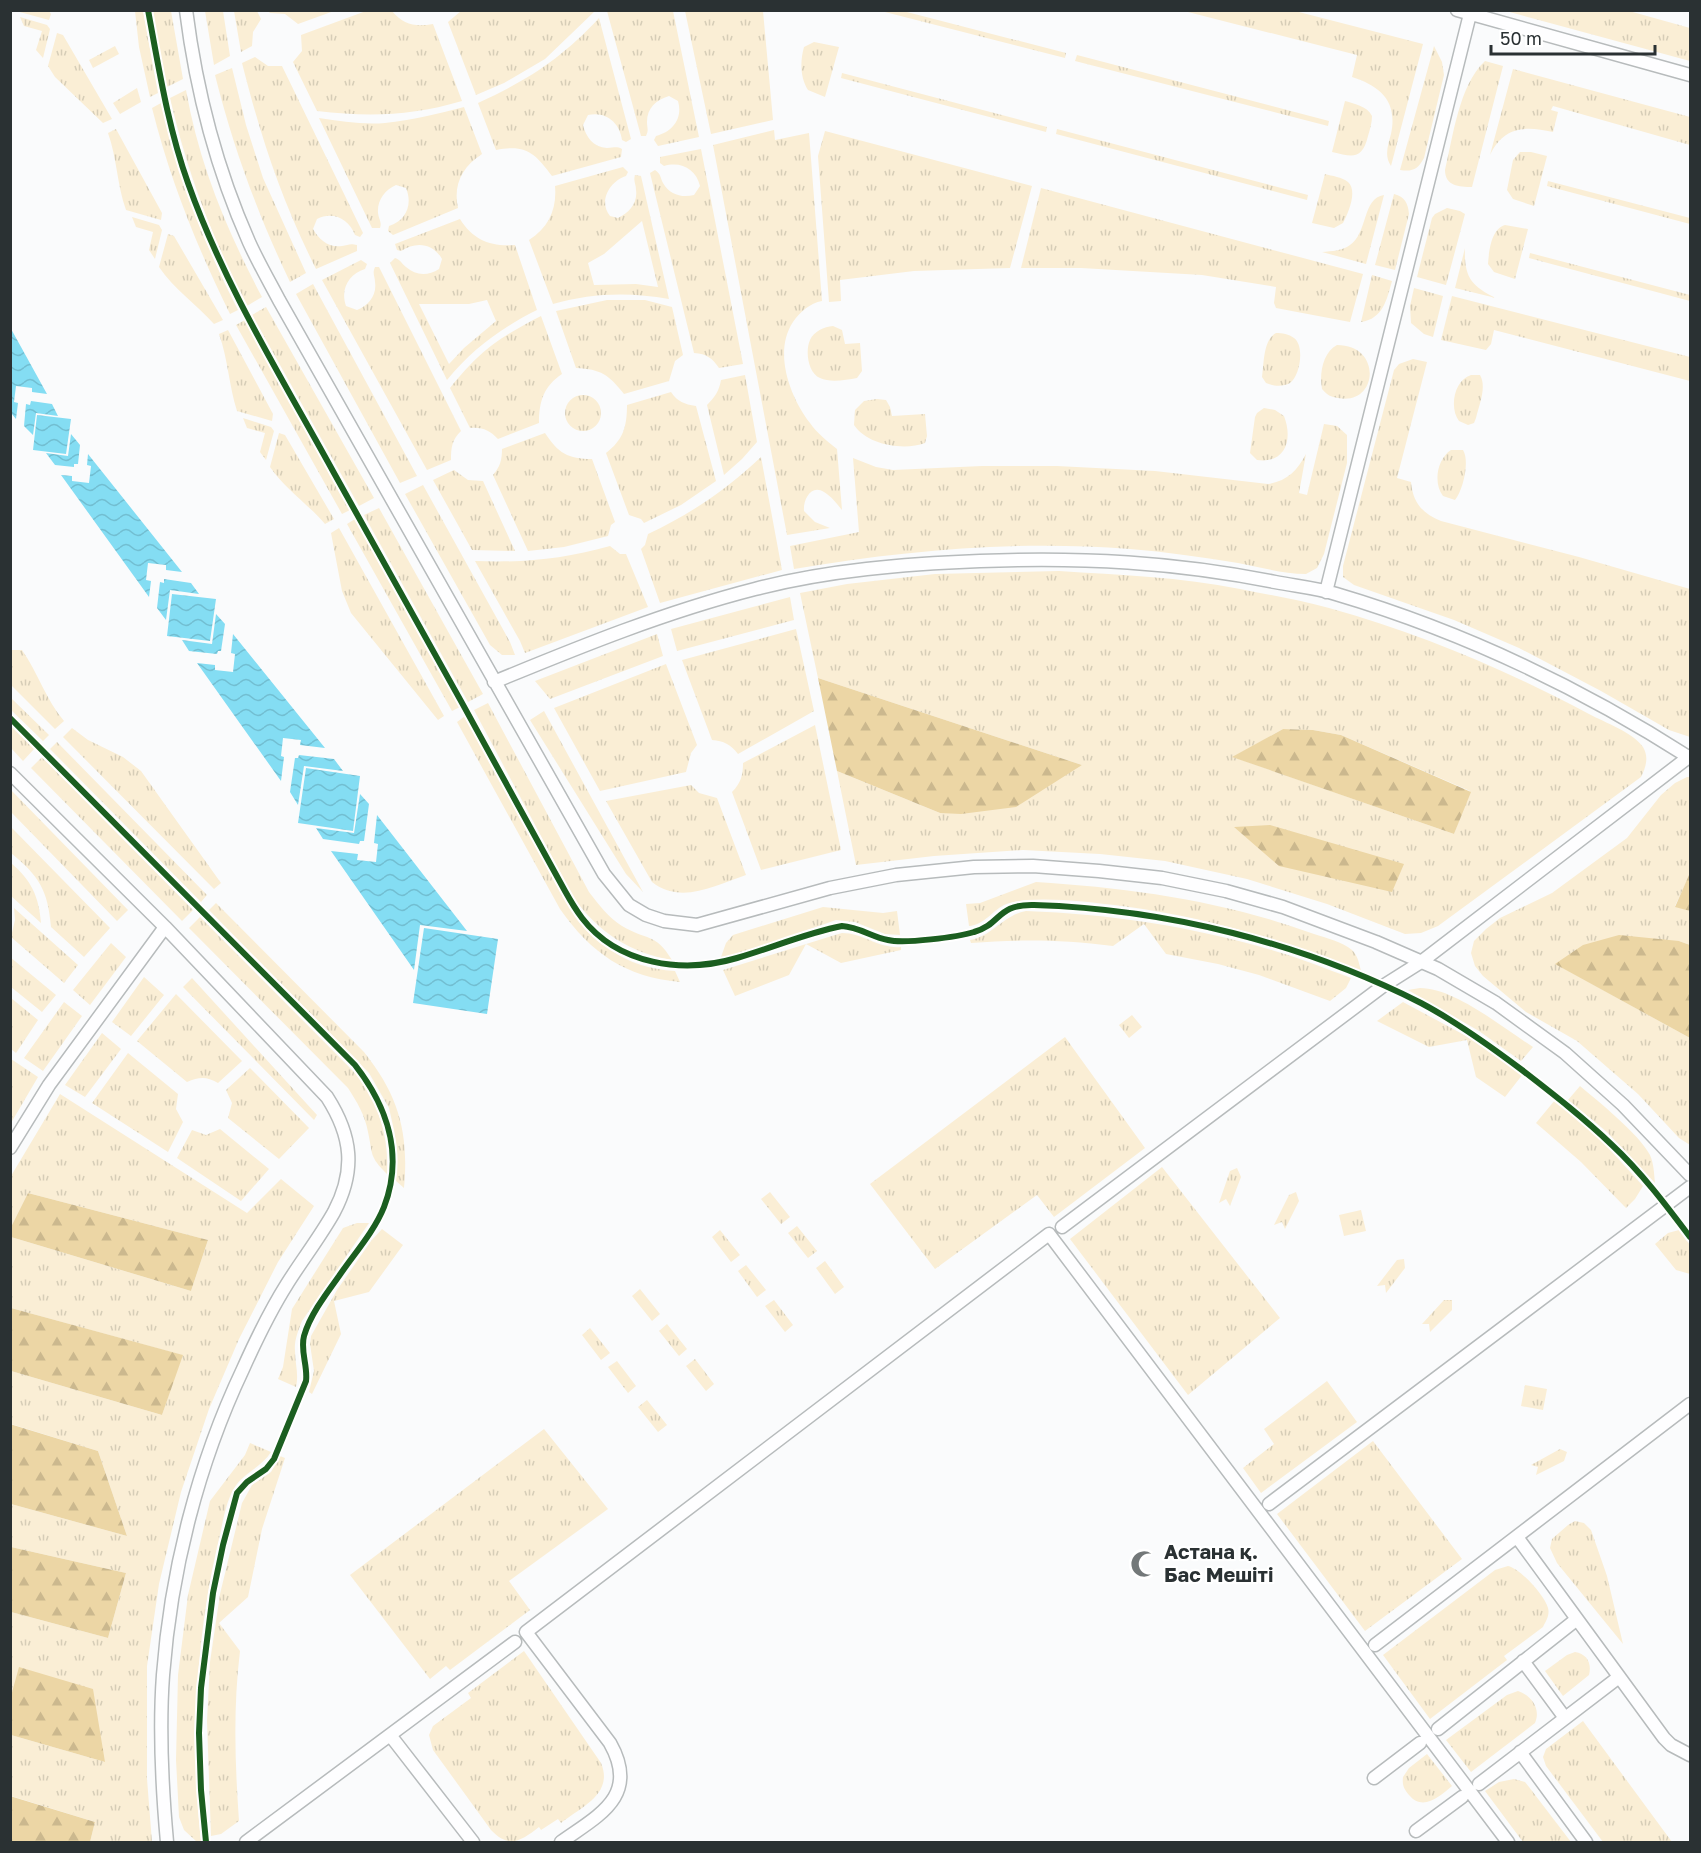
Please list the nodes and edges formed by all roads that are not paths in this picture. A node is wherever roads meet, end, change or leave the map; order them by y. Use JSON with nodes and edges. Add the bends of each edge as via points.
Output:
{"nodes":[{"id":1,"x":186,"y":10,"type":"edge"},
{"id":2,"x":1458,"y":10,"type":"edge"},
{"id":3,"x":1470,"y":14,"type":"junction"},
{"id":4,"x":1690,"y":75,"type":"edge"},
{"id":5,"x":1326,"y":592,"type":"junction"},
{"id":6,"x":494,"y":682,"type":"junction"},
{"id":7,"x":1690,"y":757,"type":"edge"},
{"id":8,"x":10,"y":773,"type":"edge"},
{"id":9,"x":165,"y":927,"type":"junction"},
{"id":10,"x":1421,"y":962,"type":"junction"},
{"id":11,"x":10,"y":1148,"type":"edge"},
{"id":12,"x":1690,"y":1175,"type":"edge"},
{"id":13,"x":1690,"y":1187,"type":"edge"},
{"id":14,"x":1062,"y":1227,"type":"dead end"},
{"id":15,"x":1690,"y":1404,"type":"edge"},
{"id":16,"x":1269,"y":1504,"type":"dead end"},
{"id":17,"x":1517,"y":1537,"type":"junction"},
{"id":18,"x":1577,"y":1619,"type":"junction"},
{"id":19,"x":515,"y":1642,"type":"dead end"},
{"id":20,"x":1375,"y":1645,"type":"dead end"},
{"id":21,"x":1523,"y":1661,"type":"junction"},
{"id":22,"x":1619,"y":1677,"type":"junction"},
{"id":23,"x":1565,"y":1718,"type":"junction"},
{"id":24,"x":1438,"y":1729,"type":"dead end"},
{"id":25,"x":390,"y":1735,"type":"junction"},
{"id":26,"x":1420,"y":1743,"type":"dead end"},
{"id":27,"x":1520,"y":1752,"type":"junction"},
{"id":28,"x":1690,"y":1755,"type":"edge"},
{"id":29,"x":1374,"y":1778,"type":"dead end"},
{"id":30,"x":1479,"y":1784,"type":"dead end"},
{"id":31,"x":1462,"y":1797,"type":"dead end"},
{"id":32,"x":1416,"y":1831,"type":"dead end"},
{"id":33,"x":166,"y":1842,"type":"edge"},
{"id":34,"x":246,"y":1842,"type":"edge"},
{"id":35,"x":472,"y":1842,"type":"edge"},
{"id":36,"x":561,"y":1842,"type":"edge"},
{"id":37,"x":1508,"y":1842,"type":"edge"},
{"id":38,"x":1586,"y":1842,"type":"edge"}],
"edges":[{"from":1,"to":6,"type":"lane","via":[[206,121],[249,241]]},
{"from":2,"to":3,"type":"lane"},
{"from":3,"to":4,"type":"lane"},
{"from":3,"to":5,"type":"lane"},
{"from":5,"to":6,"type":"lane","via":[[1222,571],[1135,561],[1047,558],[921,563],[756,589],[664,616]]},
{"from":5,"to":7,"type":"lane","via":[[1512,660],[1621,715]]},
{"from":6,"to":10,"type":"lane","via":[[604,874],[629,905],[664,921],[711,923],[830,888],[896,875],[1033,866],[1099,870],[1226,891],[1283,908]]},
{"from":7,"to":10,"type":"lane"},
{"from":8,"to":9,"type":"lane"},
{"from":9,"to":11,"type":"lane","via":[[52,1081]]},
{"from":9,"to":33,"type":"lane","via":[[327,1097],[339,1116],[349,1156],[343,1193],[285,1286],[242,1370],[194,1499],[181,1553],[163,1673],[161,1754]]},
{"from":10,"to":12,"type":"lane","via":[[1496,1003],[1565,1053],[1623,1105]]},
{"from":10,"to":14,"type":"lane","via":[[1383,986]]},
{"from":13,"to":16,"type":"lane"},
{"from":15,"to":17,"type":"lane"},
{"from":17,"to":18,"type":"lane"},
{"from":17,"to":20,"type":"lane"},
{"from":18,"to":21,"type":"lane"},
{"from":18,"to":22,"type":"lane"},
{"from":19,"to":25,"type":"lane"},
{"from":21,"to":23,"type":"lane"},
{"from":21,"to":24,"type":"lane"},
{"from":22,"to":23,"type":"lane"},
{"from":22,"to":28,"type":"lane","via":[[1664,1738]]},
{"from":23,"to":27,"type":"lane"},
{"from":25,"to":34,"type":"lane"},
{"from":25,"to":35,"type":"lane"},
{"from":26,"to":29,"type":"lane"},
{"from":27,"to":30,"type":"lane"},
{"from":27,"to":38,"type":"lane"},
{"from":31,"to":32,"type":"lane"},
{"from":36,"to":37,"type":"lane","via":[[616,1798],[621,1770],[610,1743],[526,1632],[1049,1234]]}]}
